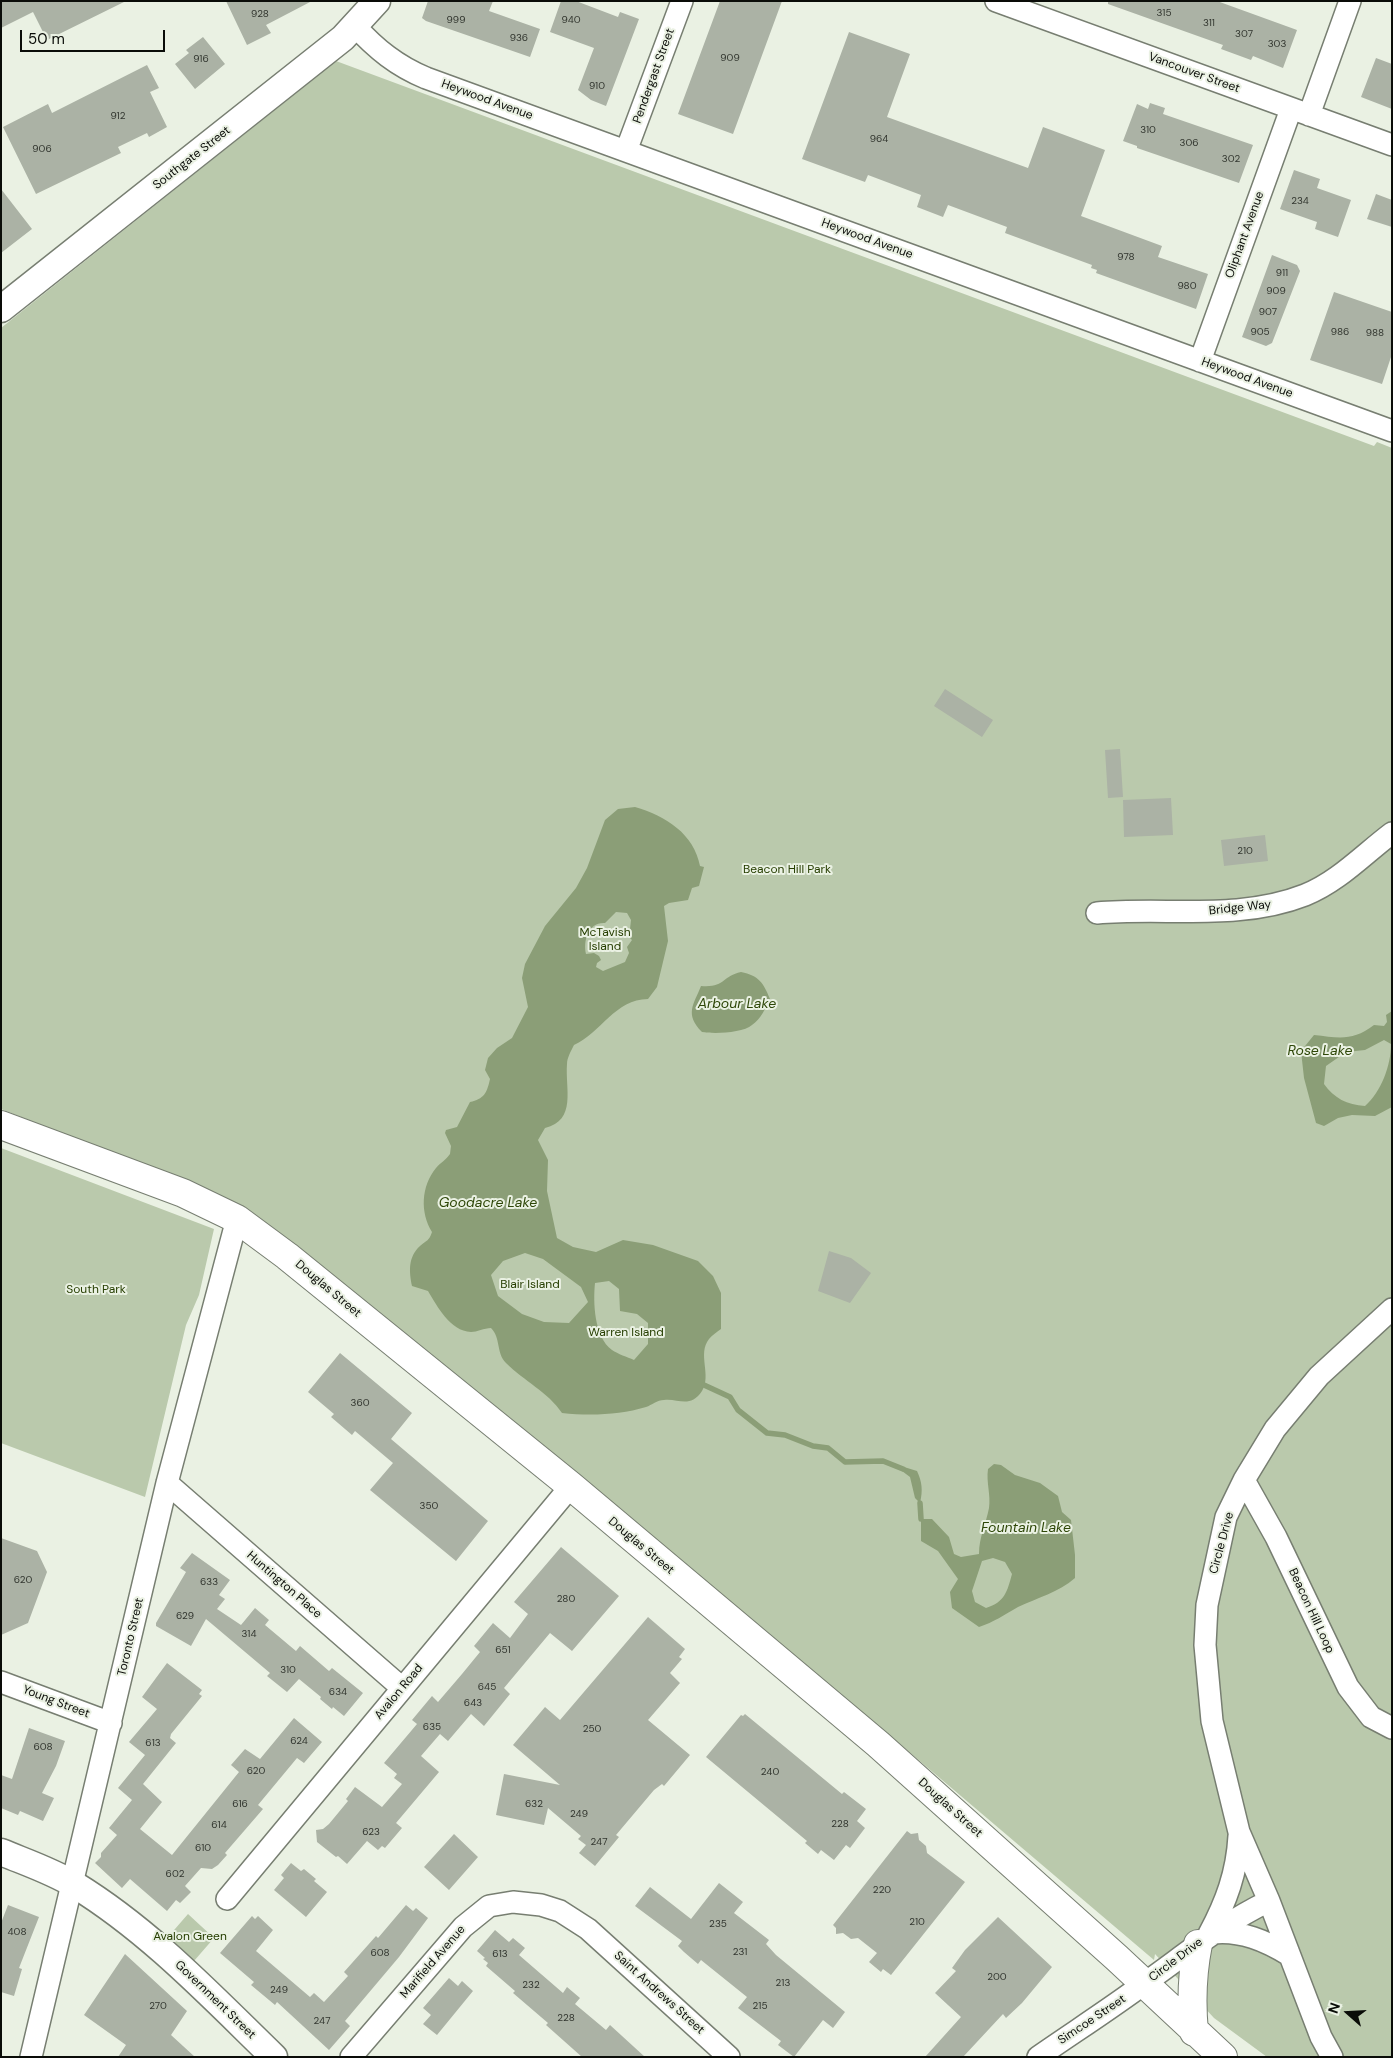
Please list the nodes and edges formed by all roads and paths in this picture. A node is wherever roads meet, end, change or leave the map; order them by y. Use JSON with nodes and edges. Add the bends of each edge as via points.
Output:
{"nodes":[{"id":1,"x":377,"y":1,"type":"edge"},
{"id":2,"x":682,"y":1,"type":"edge"},
{"id":3,"x":996,"y":1,"type":"edge"},
{"id":4,"x":1350,"y":1,"type":"edge"},
{"id":5,"x":355,"y":26,"type":"junction"},
{"id":6,"x":1300,"y":112,"type":"junction"},
{"id":7,"x":1392,"y":145,"type":"edge"},
{"id":8,"x":626,"y":151,"type":"junction"},
{"id":9,"x":1,"y":309,"type":"edge"},
{"id":10,"x":1200,"y":361,"type":"junction"},
{"id":11,"x":1392,"y":431,"type":"edge"},
{"id":12,"x":1392,"y":833,"type":"edge"},
{"id":13,"x":1098,"y":913,"type":"dead end"},
{"id":14,"x":1,"y":1125,"type":"edge"},
{"id":15,"x":237,"y":1219,"type":"junction"},
{"id":16,"x":1392,"y":1309,"type":"edge"},
{"id":17,"x":1244,"y":1480,"type":"junction"},
{"id":18,"x":167,"y":1483,"type":"junction"},
{"id":19,"x":571,"y":1486,"type":"junction"},
{"id":20,"x":1,"y":1682,"type":"edge"},
{"id":21,"x":402,"y":1688,"type":"junction"},
{"id":22,"x":111,"y":1723,"type":"junction"},
{"id":23,"x":1392,"y":1728,"type":"edge"},
{"id":24,"x":1239,"y":1832,"type":"junction"},
{"id":25,"x":1,"y":1852,"type":"edge"},
{"id":26,"x":73,"y":1884,"type":"junction"},
{"id":27,"x":227,"y":1899,"type":"dead end"},
{"id":28,"x":1269,"y":1901,"type":"junction"},
{"id":29,"x":588,"y":1929,"type":"joint"},
{"id":30,"x":1206,"y":1938,"type":"junction"},
{"id":31,"x":1289,"y":1955,"type":"junction"},
{"id":32,"x":1145,"y":1984,"type":"junction"},
{"id":33,"x":1194,"y":2032,"type":"junction"},
{"id":34,"x":31,"y":2057,"type":"edge"},
{"id":35,"x":274,"y":2057,"type":"edge"},
{"id":36,"x":351,"y":2057,"type":"edge"},
{"id":37,"x":729,"y":2057,"type":"edge"},
{"id":38,"x":1038,"y":2057,"type":"edge"},
{"id":39,"x":1223,"y":2057,"type":"edge"},
{"id":40,"x":1332,"y":2057,"type":"edge"}],
"edges":[{"from":1,"to":5,"type":"street","name":"Southgate Street"},
{"from":2,"to":8,"type":"street","name":"Pendergast Street"},
{"from":3,"to":6,"type":"street","name":"Vancouver Street"},
{"from":4,"to":6,"type":"street","name":"Oliphant Avenue"},
{"from":5,"to":8,"type":"street","name":"Heywood Avenue","via":[[384,55],[412,72]]},
{"from":5,"to":9,"type":"street","name":"Southgate Street","via":[[297,76]]},
{"from":6,"to":7,"type":"street","name":"Vancouver Street"},
{"from":6,"to":10,"type":"street","name":"Oliphant Avenue"},
{"from":8,"to":10,"type":"street","name":"Heywood Avenue"},
{"from":10,"to":11,"type":"street","name":"Heywood Avenue"},
{"from":12,"to":13,"type":"street","name":"Bridge Way","via":[[1333,879],[1307,894],[1274,905],[1251,909]]},
{"from":14,"to":15,"type":"main road","name":"Douglas Street","via":[[183,1193]]},
{"from":15,"to":18,"type":"street","name":"Toronto Street"},
{"from":15,"to":19,"type":"main road","name":"Douglas Street","via":[[288,1256]]},
{"from":16,"to":17,"type":"street","name":"Circle Drive","via":[[1319,1376],[1275,1429]]},
{"from":17,"to":23,"type":"street","name":"Beacon Hill Loop","via":[[1276,1537],[1348,1687],[1371,1717]]},
{"from":17,"to":24,"type":"street","name":"Circle Drive","via":[[1226,1517],[1207,1605],[1205,1644],[1212,1721]]},
{"from":18,"to":21,"type":"street","name":"Huntington Place"},
{"from":18,"to":22,"type":"street","name":"Toronto Street"},
{"from":19,"to":21,"type":"street","name":"Avalon Road"},
{"from":19,"to":32,"type":"main road","name":"Douglas Street","via":[[878,1744]]},
{"from":20,"to":22,"type":"street","name":"Young Street"},
{"from":21,"to":27,"type":"street","name":"Avalon Road"},
{"from":22,"to":26,"type":"street","name":"Toronto Street"},
{"from":24,"to":28,"type":"street","name":"Circle Drive"},
{"from":24,"to":30,"type":"street","name":"Circle Drive","via":[[1233,1882]]},
{"from":25,"to":26,"type":"street","name":"Government Street"},
{"from":26,"to":34,"type":"street","name":"Toronto Street"},
{"from":26,"to":35,"type":"street","name":"Government Street","via":[[127,1920],[162,1950]]},
{"from":28,"to":30,"type":"street","name":"Circle Drive","via":[[1245,1912]]},
{"from":28,"to":31,"type":"street","name":"Circle Drive"},
{"from":29,"to":36,"type":"street","name":"Marifield Avenue","via":[[560,1911],[541,1904],[513,1902],[489,1906],[463,1927]]},
{"from":29,"to":37,"type":"street","name":"Saint Andrews Street"},
{"from":30,"to":31,"type":"street","name":"Circle Drive","via":[[1237,1933],[1273,1945]]},
{"from":30,"to":32,"type":"street","name":"Circle Drive"},
{"from":30,"to":33,"type":"main road","via":[[1192,1971]]},
{"from":31,"to":40,"type":"street","name":"Circle Drive"},
{"from":32,"to":33,"type":"main road","name":"Douglas Street"},
{"from":32,"to":38,"type":"street","name":"Simcoe Street"},
{"from":33,"to":39,"type":"main road","name":"Douglas Street"}]}
